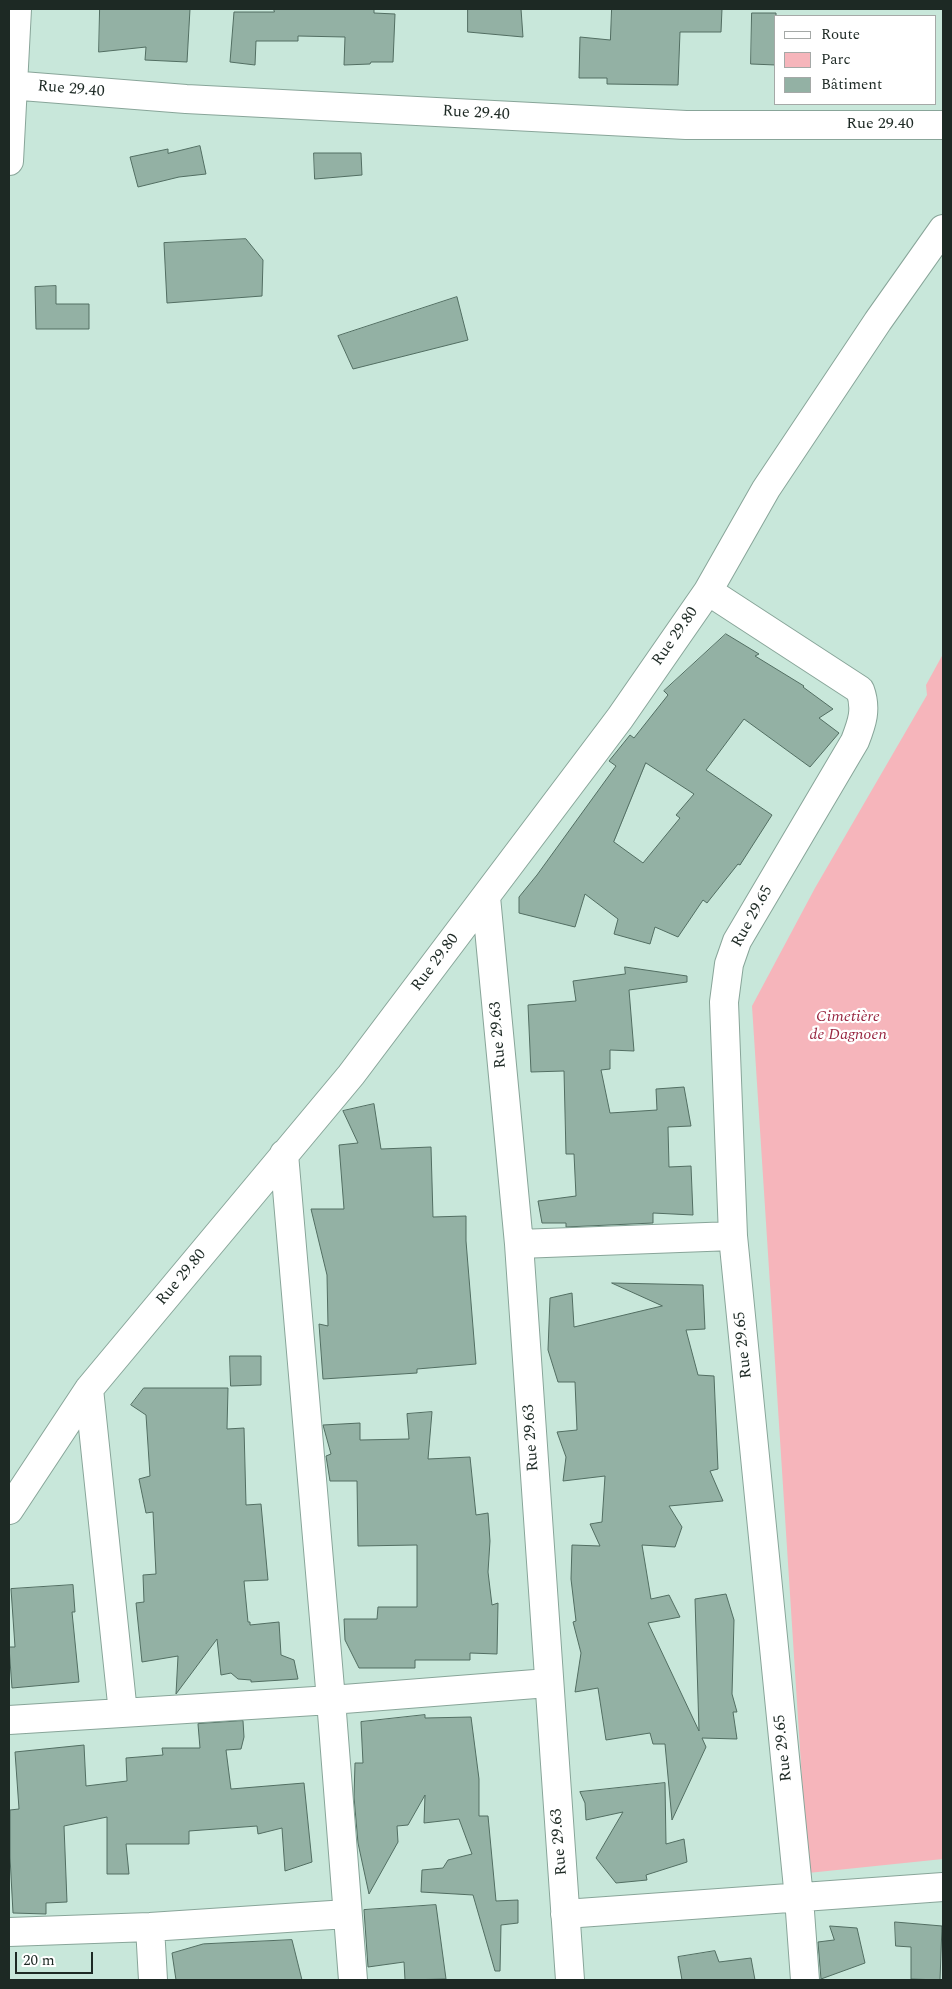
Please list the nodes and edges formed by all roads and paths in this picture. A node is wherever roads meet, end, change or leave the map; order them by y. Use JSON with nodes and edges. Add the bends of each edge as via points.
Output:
{"nodes":[{"id":1,"x":17,"y":9,"type":"edge"},
{"id":2,"x":11,"y":85,"type":"edge"},
{"id":3,"x":943,"y":125,"type":"edge"},
{"id":4,"x":9,"y":161,"type":"edge"},
{"id":5,"x":943,"y":229,"type":"edge"},
{"id":6,"x":708,"y":591,"type":"junction"},
{"id":7,"x":855,"y":741,"type":"joint"},
{"id":8,"x":486,"y":897,"type":"junction"},
{"id":9,"x":284,"y":1154,"type":"junction"},
{"id":10,"x":733,"y":1236,"type":"junction"},
{"id":11,"x":519,"y":1244,"type":"junction"},
{"id":12,"x":89,"y":1389,"type":"junction"},
{"id":13,"x":9,"y":1510,"type":"edge"},
{"id":14,"x":548,"y":1683,"type":"junction"},
{"id":15,"x":331,"y":1700,"type":"junction"},
{"id":16,"x":123,"y":1713,"type":"junction"},
{"id":17,"x":9,"y":1720,"type":"edge"},
{"id":18,"x":943,"y":1887,"type":"edge"},
{"id":19,"x":799,"y":1898,"type":"junction"},
{"id":20,"x":347,"y":1914,"type":"junction"},
{"id":21,"x":566,"y":1914,"type":"junction"},
{"id":22,"x":150,"y":1927,"type":"junction"},
{"id":23,"x":9,"y":1932,"type":"edge"},
{"id":24,"x":153,"y":1980,"type":"edge"},
{"id":25,"x":352,"y":1980,"type":"edge"},
{"id":26,"x":570,"y":1980,"type":"edge"},
{"id":27,"x":805,"y":1980,"type":"edge"}],
"edges":[{"from":1,"to":2,"type":"street"},
{"from":2,"to":3,"type":"street","name":"Rue 29.40","via":[[186,99],[686,125]]},
{"from":2,"to":4,"type":"street"},
{"from":5,"to":6,"type":"street","via":[[766,489]]},
{"from":6,"to":7,"type":"street","name":"Rue 29.80","via":[[860,690],[865,702],[862,724]]},
{"from":6,"to":8,"type":"street","name":"Rue 29.80","via":[[620,718]]},
{"from":7,"to":10,"type":"street","name":"Rue 29.65","via":[[737,941],[729,964],[724,1002]]},
{"from":8,"to":9,"type":"street","name":"Rue 29.80","via":[[351,1075]]},
{"from":8,"to":11,"type":"street","name":"Rue 29.63"},
{"from":9,"to":12,"type":"street","name":"Rue 29.80"},
{"from":9,"to":15,"type":"street"},
{"from":10,"to":11,"type":"street"},
{"from":10,"to":19,"type":"street","name":"Rue 29.65"},
{"from":11,"to":14,"type":"street","name":"Rue 29.63"},
{"from":12,"to":13,"type":"street","name":"Rue 29.80"},
{"from":12,"to":16,"type":"street"},
{"from":14,"to":15,"type":"street"},
{"from":14,"to":21,"type":"street","name":"Rue 29.63"},
{"from":15,"to":16,"type":"street"},
{"from":15,"to":20,"type":"street"},
{"from":16,"to":17,"type":"street"},
{"from":18,"to":19,"type":"street"},
{"from":19,"to":21,"type":"street"},
{"from":19,"to":27,"type":"street","name":"Rue 29.65"},
{"from":20,"to":22,"type":"street"},
{"from":20,"to":25,"type":"street"},
{"from":21,"to":26,"type":"street","name":"Rue 29.63"},
{"from":22,"to":23,"type":"street"},
{"from":22,"to":24,"type":"street"}]}
